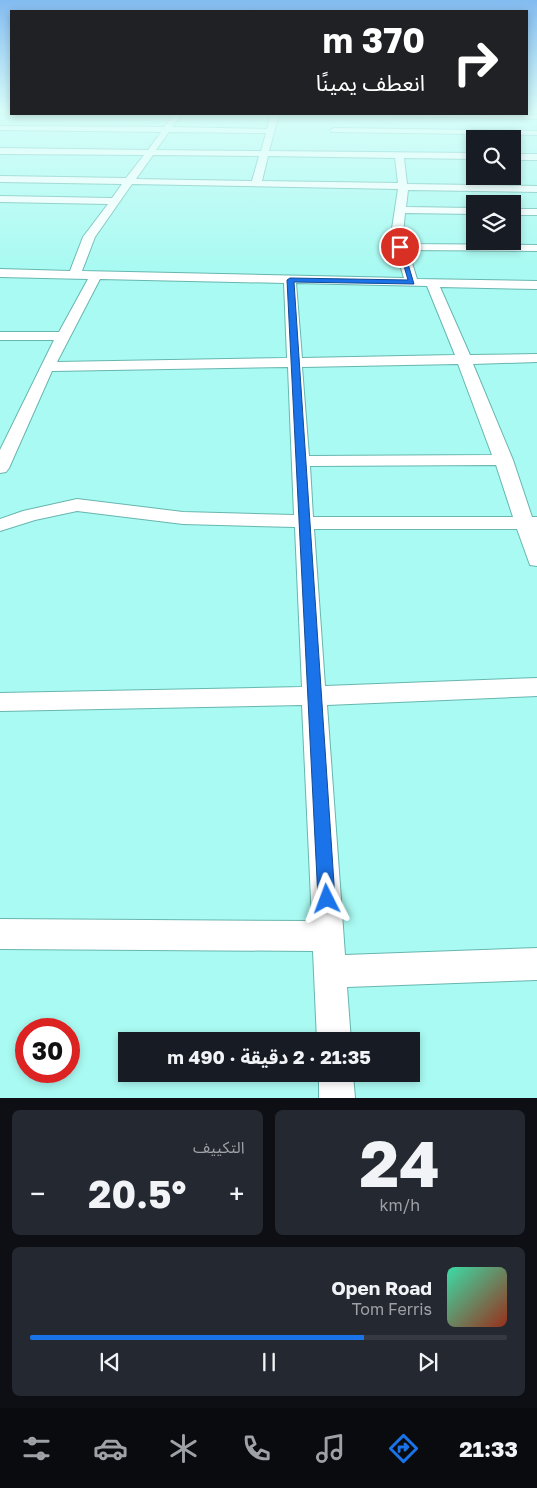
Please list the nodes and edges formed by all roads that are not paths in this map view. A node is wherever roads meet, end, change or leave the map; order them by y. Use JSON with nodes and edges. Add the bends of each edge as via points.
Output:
{"nodes":[{"id":1,"x":142,"y":163,"type":"edge"},
{"id":2,"x":260,"y":163,"type":"edge"},
{"id":3,"x":401,"y":163,"type":"edge"},
{"id":4,"x":0,"y":179,"type":"edge"},
{"id":5,"x":128,"y":181,"type":"junction"},
{"id":6,"x":256,"y":184,"type":"junction"},
{"id":7,"x":403,"y":187,"type":"junction"},
{"id":8,"x":537,"y":189,"type":"edge"},
{"id":9,"x":0,"y":200,"type":"edge"},
{"id":10,"x":115,"y":202,"type":"junction"},
{"id":11,"x":399,"y":210,"type":"junction"},
{"id":12,"x":466,"y":211,"type":"edge"},
{"id":13,"x":521,"y":212,"type":"edge"},
{"id":14,"x":537,"y":212,"type":"edge"},
{"id":15,"x":400,"y":247,"type":"junction"},
{"id":16,"x":537,"y":248,"type":"edge"},
{"id":17,"x":0,"y":274,"type":"edge"},
{"id":18,"x":74,"y":275,"type":"junction"},
{"id":19,"x":96,"y":275,"type":"junction"},
{"id":20,"x":290,"y":280,"type":"junction"},
{"id":21,"x":412,"y":282,"type":"junction"},
{"id":22,"x":432,"y":283,"type":"junction"},
{"id":23,"x":537,"y":285,"type":"edge"},
{"id":24,"x":0,"y":336,"type":"edge"},
{"id":25,"x":65,"y":336,"type":"junction"},
{"id":26,"x":537,"y":358,"type":"edge"},
{"id":27,"x":466,"y":359,"type":"junction"},
{"id":28,"x":294,"y":363,"type":"junction"},
{"id":29,"x":47,"y":367,"type":"junction"},
{"id":30,"x":504,"y":460,"type":"junction"},
{"id":31,"x":299,"y":461,"type":"junction"},
{"id":32,"x":0,"y":468,"type":"edge"},
{"id":33,"x":304,"y":523,"type":"junction"},
{"id":34,"x":531,"y":523,"type":"edge"},
{"id":35,"x":0,"y":525,"type":"edge"},
{"id":36,"x":537,"y":560,"type":"edge"},
{"id":37,"x":537,"y":687,"type":"edge"},
{"id":38,"x":315,"y":696,"type":"junction"},
{"id":39,"x":0,"y":702,"type":"edge"},
{"id":40,"x":0,"y":934,"type":"edge"},
{"id":41,"x":329,"y":936,"type":"junction"},
{"id":42,"x":537,"y":964,"type":"edge"},
{"id":43,"x":330,"y":972,"type":"junction"},
{"id":44,"x":333,"y":1032,"type":"edge"},
{"id":45,"x":336,"y":1082,"type":"edge"},
{"id":46,"x":337,"y":1098,"type":"edge"}],
"edges":[{"from":1,"to":5,"type":"street"},
{"from":2,"to":6,"type":"street"},
{"from":3,"to":7,"type":"street"},
{"from":4,"to":5,"type":"street"},
{"from":5,"to":6,"type":"street"},
{"from":5,"to":10,"type":"street"},
{"from":6,"to":7,"type":"street"},
{"from":7,"to":8,"type":"street"},
{"from":7,"to":11,"type":"street"},
{"from":9,"to":10,"type":"street"},
{"from":10,"to":18,"type":"street","via":[[89,237]]},
{"from":11,"to":12,"type":"street"},
{"from":11,"to":15,"type":"street","via":[[397,235]]},
{"from":13,"to":14,"type":"street"},
{"from":15,"to":16,"type":"street"},
{"from":15,"to":21,"type":"street"},
{"from":17,"to":18,"type":"street"},
{"from":18,"to":19,"type":"street"},
{"from":19,"to":20,"type":"street"},
{"from":19,"to":25,"type":"street"},
{"from":20,"to":21,"type":"street"},
{"from":20,"to":28,"type":"street"},
{"from":21,"to":22,"type":"street"},
{"from":22,"to":23,"type":"street"},
{"from":22,"to":27,"type":"street"},
{"from":24,"to":25,"type":"street"},
{"from":25,"to":29,"type":"street"},
{"from":26,"to":27,"type":"street"},
{"from":27,"to":28,"type":"street"},
{"from":27,"to":30,"type":"street"},
{"from":28,"to":29,"type":"street"},
{"from":28,"to":31,"type":"street"},
{"from":29,"to":32,"type":"street"},
{"from":30,"to":31,"type":"street"},
{"from":30,"to":34,"type":"street"},
{"from":31,"to":33,"type":"street"},
{"from":33,"to":34,"type":"street"},
{"from":33,"to":35,"type":"street","via":[[286,519],[183,518],[77,506],[30,515]]},
{"from":33,"to":38,"type":"street"},
{"from":34,"to":36,"type":"street"},
{"from":37,"to":38,"type":"street"},
{"from":38,"to":39,"type":"street"},
{"from":38,"to":41,"type":"street"},
{"from":40,"to":41,"type":"street"},
{"from":41,"to":43,"type":"street"},
{"from":42,"to":43,"type":"street"},
{"from":43,"to":44,"type":"street"},
{"from":45,"to":46,"type":"street"}]}
